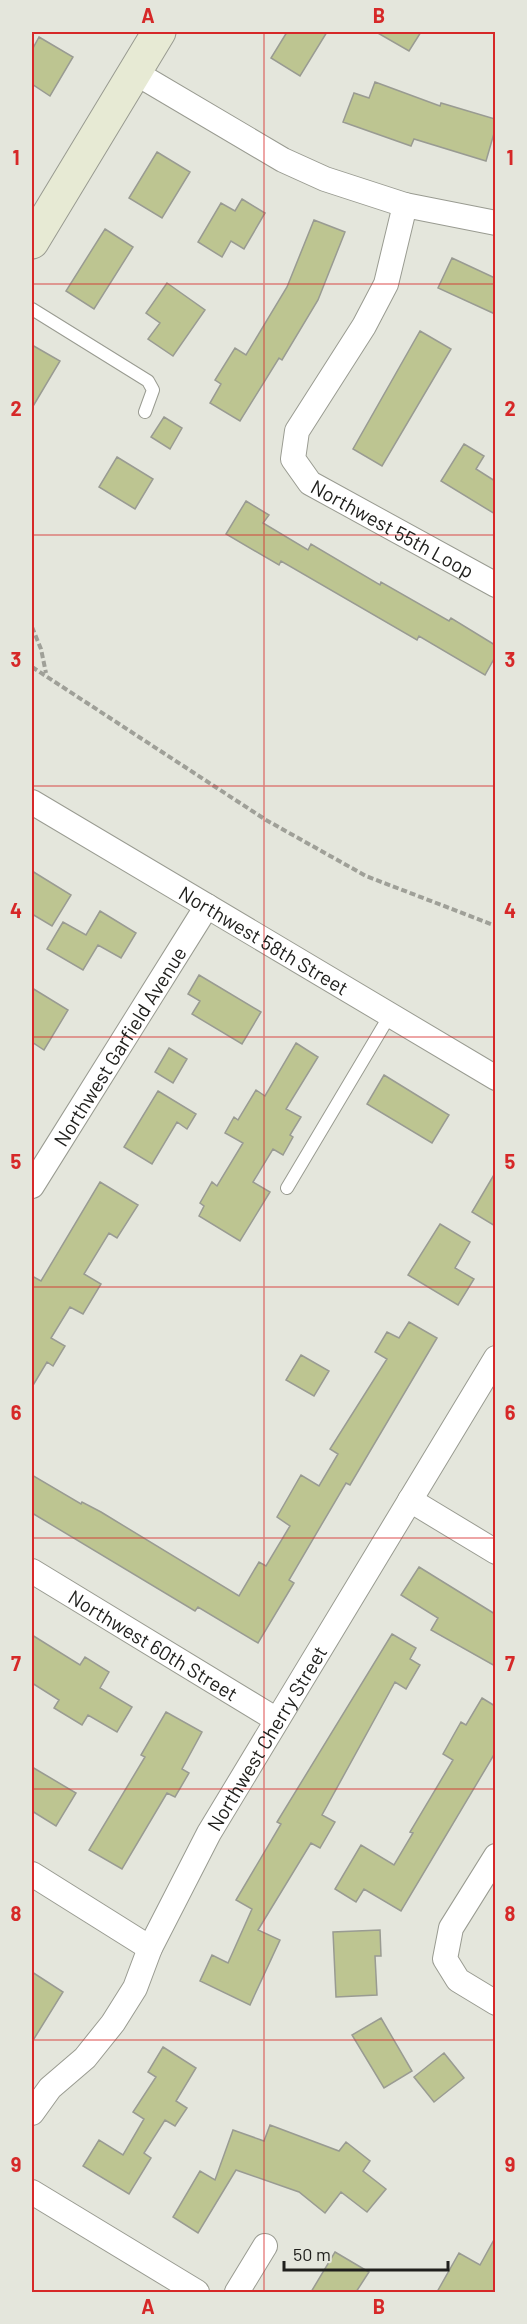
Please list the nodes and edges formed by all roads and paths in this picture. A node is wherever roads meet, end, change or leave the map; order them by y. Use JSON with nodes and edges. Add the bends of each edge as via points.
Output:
{"nodes":[{"id":1,"x":159,"y":32,"type":"edge"},
{"id":2,"x":134,"y":72,"type":"junction"},
{"id":3,"x":405,"y":205,"type":"junction"},
{"id":4,"x":495,"y":223,"type":"edge"},
{"id":5,"x":32,"y":242,"type":"edge"},
{"id":6,"x":32,"y":309,"type":"edge"},
{"id":7,"x":145,"y":412,"type":"dead end"},
{"id":8,"x":495,"y":585,"type":"edge"},
{"id":9,"x":32,"y":627,"type":"edge"},
{"id":10,"x":32,"y":667,"type":"edge"},
{"id":11,"x":46,"y":674,"type":"junction"},
{"id":12,"x":32,"y":802,"type":"edge"},
{"id":13,"x":207,"y":906,"type":"junction"},
{"id":14,"x":495,"y":926,"type":"edge"},
{"id":15,"x":390,"y":1015,"type":"junction"},
{"id":16,"x":495,"y":1078,"type":"edge"},
{"id":17,"x":32,"y":1186,"type":"edge"},
{"id":18,"x":287,"y":1188,"type":"dead end"},
{"id":19,"x":495,"y":1358,"type":"edge"},
{"id":20,"x":410,"y":1500,"type":"junction"},
{"id":21,"x":495,"y":1552,"type":"edge"},
{"id":22,"x":32,"y":1571,"type":"edge"},
{"id":23,"x":277,"y":1720,"type":"junction"},
{"id":24,"x":495,"y":1856,"type":"edge"},
{"id":25,"x":32,"y":1874,"type":"edge"},
{"id":26,"x":150,"y":1948,"type":"junction"},
{"id":27,"x":495,"y":2003,"type":"edge"},
{"id":28,"x":32,"y":2113,"type":"edge"},
{"id":29,"x":32,"y":2192,"type":"edge"},
{"id":30,"x":265,"y":2246,"type":"dead end"},
{"id":31,"x":197,"y":2292,"type":"edge"},
{"id":32,"x":237,"y":2292,"type":"edge"}],
"edges":[{"from":1,"to":2,"type":"street"},
{"from":2,"to":3,"type":"street","via":[[282,160],[325,179]]},
{"from":2,"to":5,"type":"street"},
{"from":3,"to":4,"type":"street"},
{"from":3,"to":8,"type":"street","name":"Northwest 55th Loop","via":[[386,284],[297,431],[293,459],[310,483]]},
{"from":6,"to":7,"type":"lane","via":[[148,381],[153,390]]},
{"from":9,"to":11,"type":"path"},
{"from":10,"to":11,"type":"path"},
{"from":11,"to":14,"type":"path","via":[[266,820],[366,876]]},
{"from":12,"to":13,"type":"street","name":"Northwest 58th Street"},
{"from":13,"to":15,"type":"street","name":"Northwest 58th Street"},
{"from":13,"to":17,"type":"street","name":"Northwest Garfield Avenue"},
{"from":15,"to":16,"type":"street","name":"Northwest 58th Street"},
{"from":15,"to":18,"type":"lane"},
{"from":19,"to":20,"type":"street","name":"Northwest Cherry Street"},
{"from":20,"to":21,"type":"street"},
{"from":20,"to":23,"type":"street","name":"Northwest Cherry Street"},
{"from":22,"to":23,"type":"street","name":"Northwest 60th Street"},
{"from":23,"to":26,"type":"street","name":"Northwest Cherry Street","via":[[209,1833]]},
{"from":24,"to":27,"type":"street","via":[[451,1928],[445,1959],[458,1980]]},
{"from":25,"to":26,"type":"street"},
{"from":26,"to":28,"type":"street","name":"Northwest Cherry Street","via":[[135,1988],[113,2024],[85,2058],[50,2088]]},
{"from":29,"to":31,"type":"street"},
{"from":30,"to":32,"type":"street"}]}
